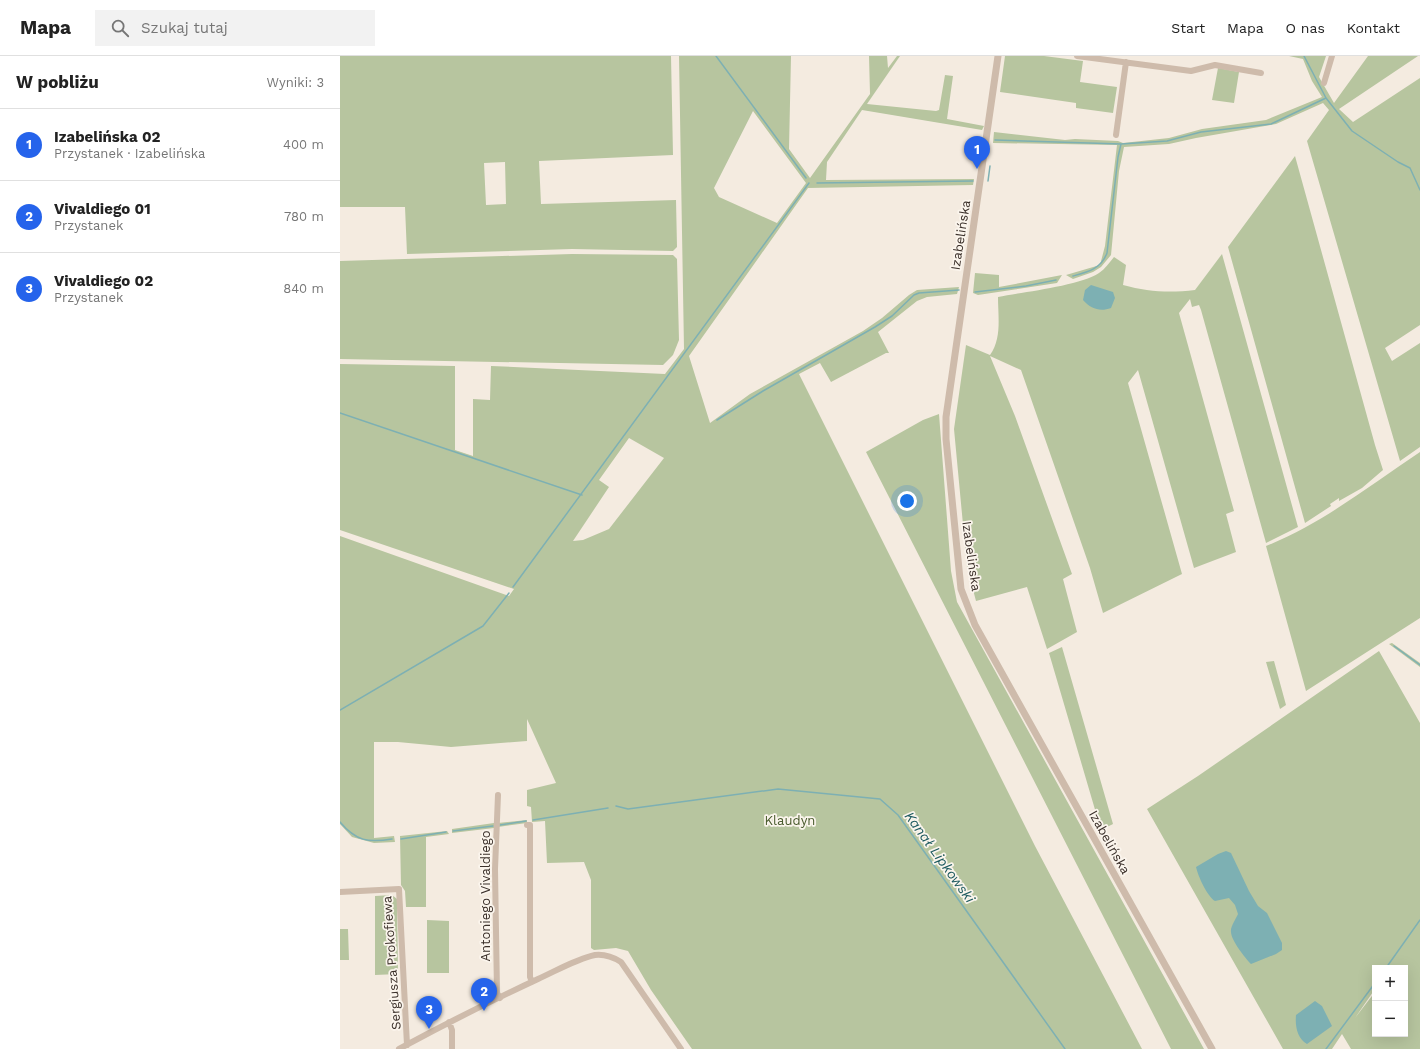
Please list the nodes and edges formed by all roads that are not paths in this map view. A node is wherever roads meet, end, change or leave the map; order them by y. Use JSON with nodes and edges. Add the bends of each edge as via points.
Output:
{"nodes":[{"id":1,"x":998,"y":56,"type":"edge"},
{"id":2,"x":1077,"y":56,"type":"edge"},
{"id":3,"x":1332,"y":56,"type":"edge"},
{"id":4,"x":1125,"y":60,"type":"edge"},
{"id":5,"x":1261,"y":73,"type":"dead end"},
{"id":6,"x":1324,"y":83,"type":"dead end"},
{"id":7,"x":1116,"y":135,"type":"dead end"},
{"id":8,"x":498,"y":795,"type":"dead end"},
{"id":9,"x":527,"y":825,"type":"dead end"},
{"id":10,"x":340,"y":892,"type":"edge"},
{"id":11,"x":532,"y":982,"type":"junction"},
{"id":12,"x":500,"y":998,"type":"junction"},
{"id":13,"x":449,"y":1022,"type":"junction"},
{"id":14,"x":407,"y":1045,"type":"junction"},
{"id":15,"x":399,"y":1049,"type":"edge"},
{"id":16,"x":452,"y":1049,"type":"edge"},
{"id":17,"x":681,"y":1049,"type":"edge"},
{"id":18,"x":1212,"y":1049,"type":"edge"}],
"edges":[{"from":1,"to":18,"type":"street","name":"Izabelińska","via":[[946,417],[961,589],[975,625]]},
{"from":2,"to":4,"type":"street"},
{"from":3,"to":6,"type":"street"},
{"from":4,"to":5,"type":"street","via":[[1191,71],[1215,65]]},
{"from":4,"to":7,"type":"street"},
{"from":8,"to":12,"type":"street","name":"Antoniego Vivaldiego","via":[[495,869],[497,993]]},
{"from":9,"to":11,"type":"street","via":[[530,825]]},
{"from":10,"to":14,"type":"street","name":"Sergiusza Prokofiewa","via":[[399,890]]},
{"from":11,"to":12,"type":"street"},
{"from":11,"to":17,"type":"street","via":[[595,956],[612,957],[626,968]]},
{"from":12,"to":13,"type":"street"},
{"from":13,"to":14,"type":"street"},
{"from":13,"to":16,"type":"street","via":[[452,1030]]},
{"from":14,"to":15,"type":"street"}]}
